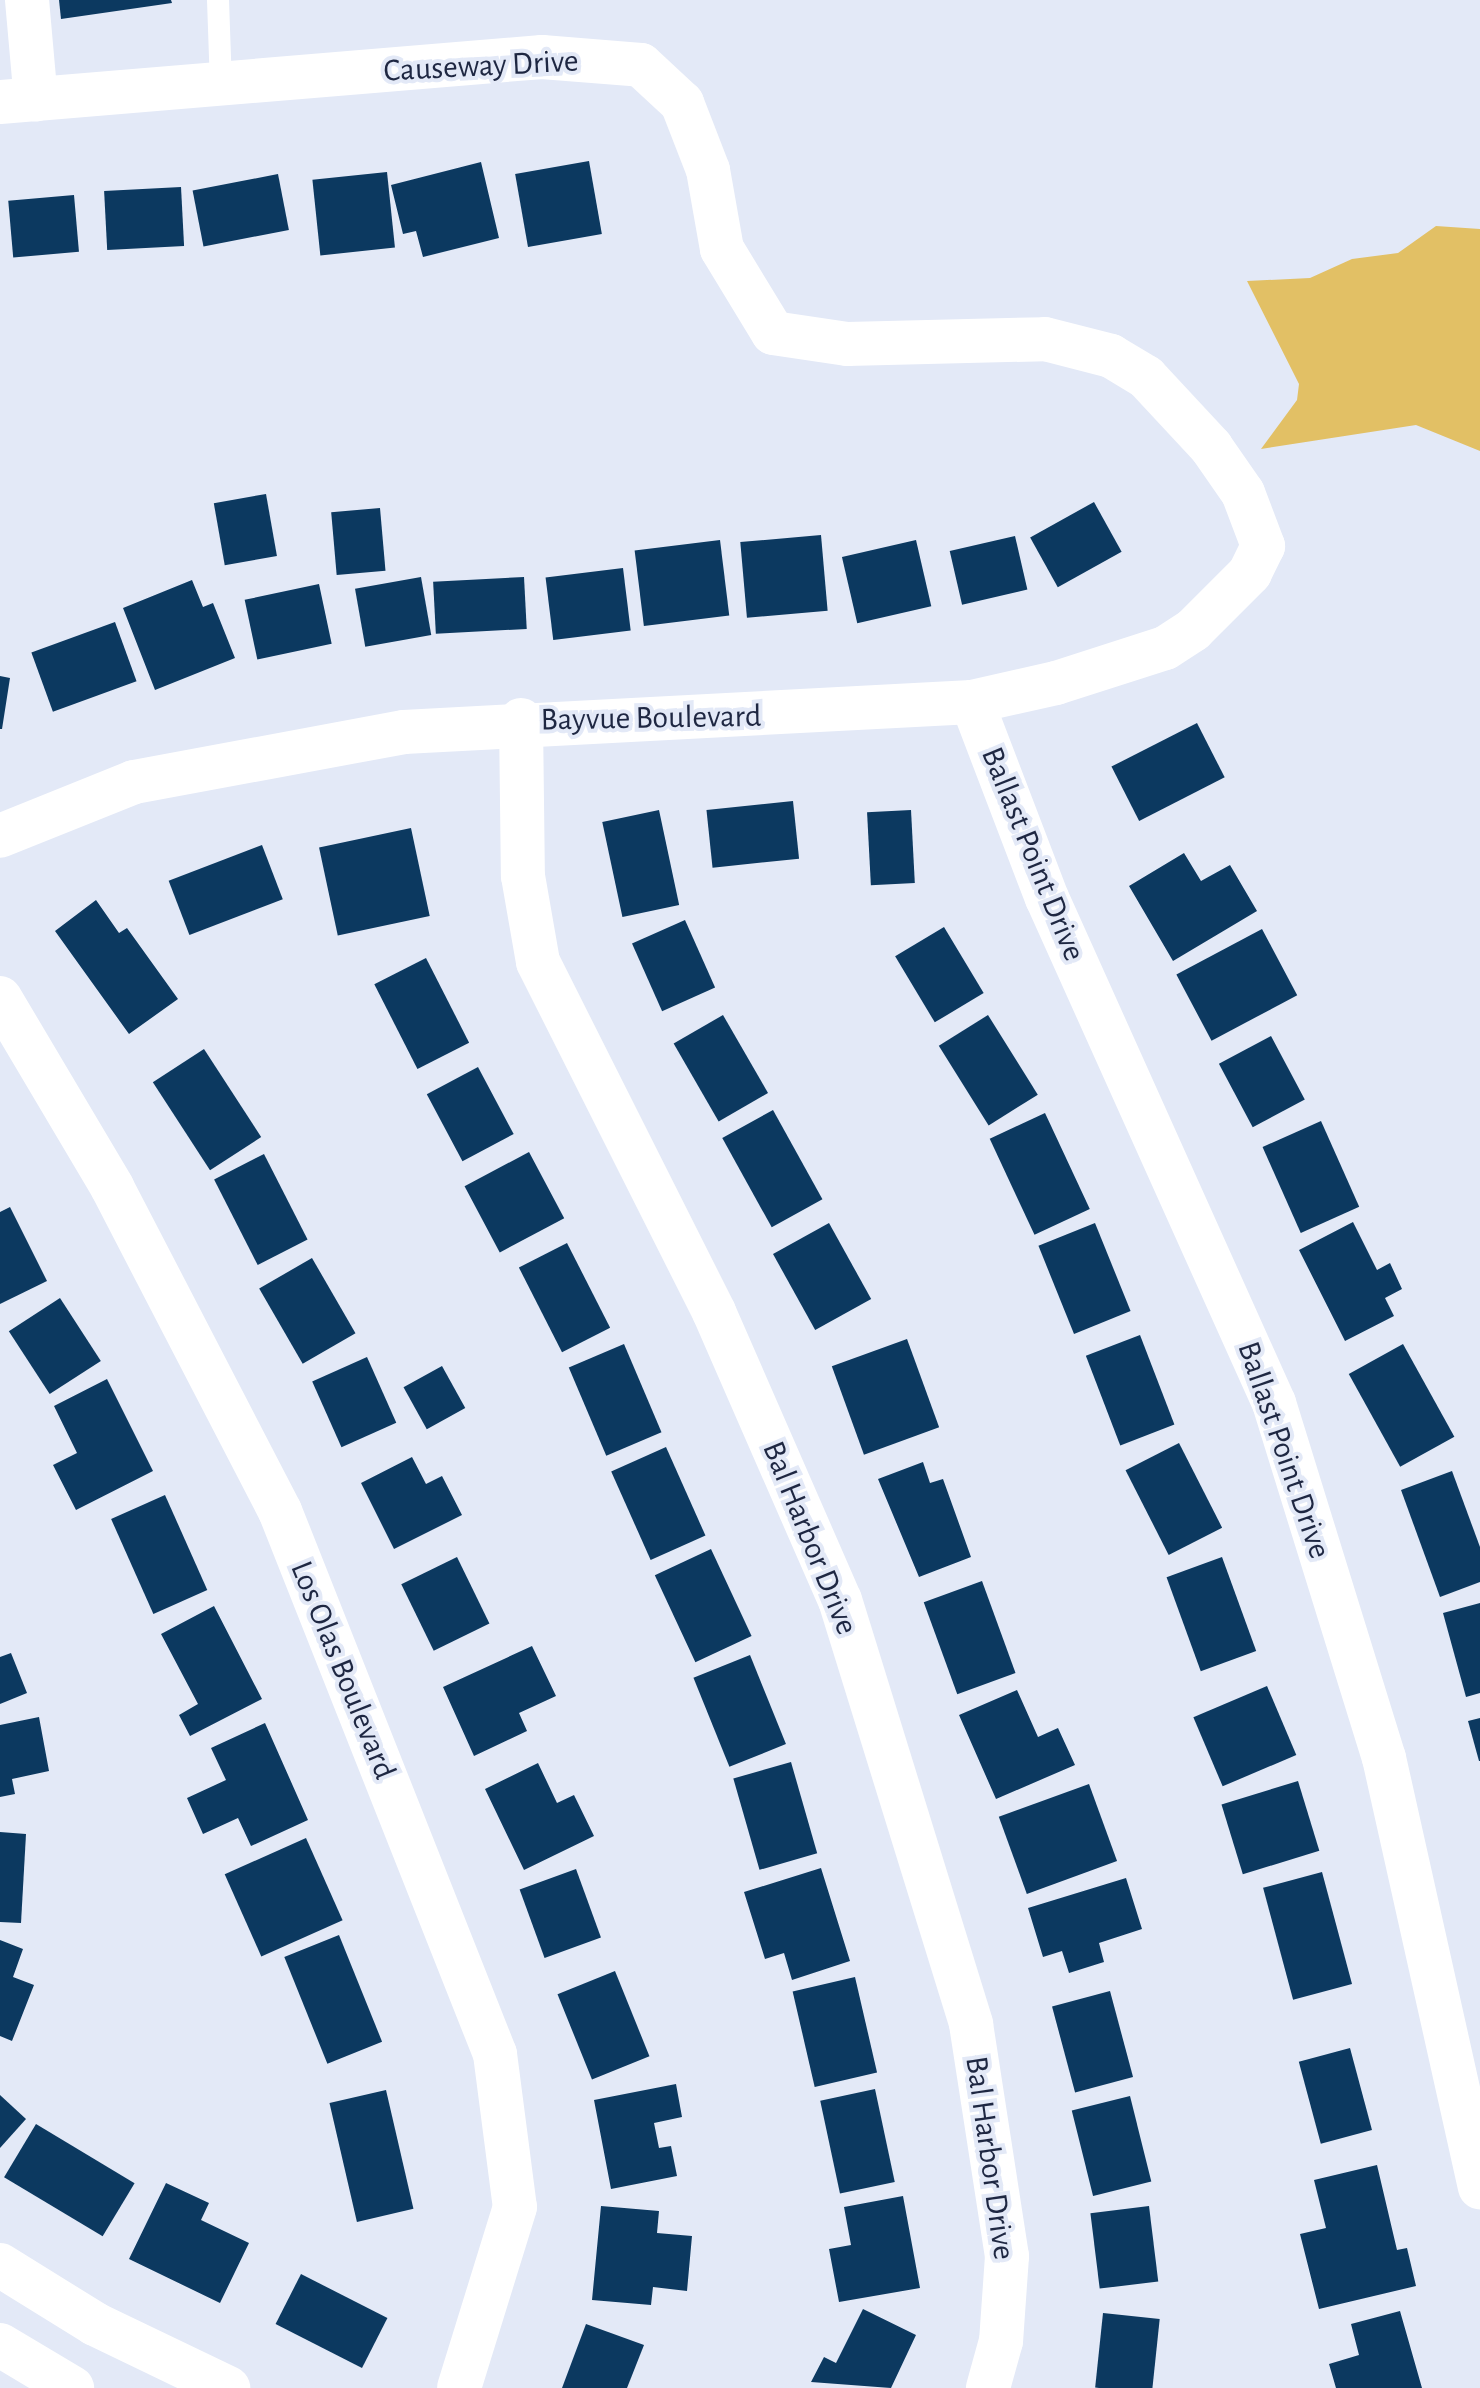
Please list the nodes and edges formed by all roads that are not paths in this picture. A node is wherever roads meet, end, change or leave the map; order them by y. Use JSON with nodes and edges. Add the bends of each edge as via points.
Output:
{"nodes":[{"id":1,"x":27,"y":0,"type":"edge"},
{"id":2,"x":218,"y":0,"type":"edge"},
{"id":3,"x":221,"y":84,"type":"junction"},
{"id":4,"x":18,"y":101,"type":"edge"},
{"id":5,"x":1263,"y":546,"type":"joint"},
{"id":6,"x":972,"y":702,"type":"junction"},
{"id":7,"x":521,"y":720,"type":"junction"},
{"id":8,"x":0,"y":836,"type":"edge"},
{"id":9,"x":0,"y":998,"type":"edge"},
{"id":10,"x":1480,"y":2187,"type":"edge"},
{"id":11,"x":0,"y":2265,"type":"edge"},
{"id":12,"x":0,"y":2345,"type":"edge"},
{"id":13,"x":72,"y":2388,"type":"edge"},
{"id":14,"x":228,"y":2388,"type":"edge"},
{"id":15,"x":459,"y":2388,"type":"edge"},
{"id":16,"x":988,"y":2388,"type":"edge"}],
"edges":[{"from":1,"to":4,"type":"street"},
{"from":2,"to":3,"type":"lane"},
{"from":3,"to":4,"type":"street","name":"Causeway Drive"},
{"from":3,"to":5,"type":"street","name":"Causeway Drive","via":[[542,57],[641,65],[682,103],[708,170],[722,249],[773,333],[847,344],[1045,339],[1111,356],[1146,377],[1211,447],[1243,493]]},
{"from":5,"to":6,"type":"street","name":"Bayvue Boulevard","via":[[1250,573],[1165,648]]},
{"from":6,"to":7,"type":"street","name":"Bayvue Boulevard","via":[[784,716]]},
{"from":6,"to":10,"type":"street","name":"Ballast Point Drive","via":[[1047,898],[1274,1403],[1384,1758]]},
{"from":7,"to":8,"type":"street","name":"Bayvue Boulevard","via":[[404,732],[134,782]]},
{"from":7,"to":16,"type":"street","name":"Bal Harbor Drive","via":[[523,876],[538,962],[714,1312],[840,1600],[971,2024],[1007,2256],[1001,2341]]},
{"from":9,"to":15,"type":"street","name":"Los Olas Boulevard","via":[[112,1187],[280,1511],[495,2054],[515,2207]]},
{"from":11,"to":14,"type":"street","via":[[95,2324]]},
{"from":12,"to":13,"type":"street"}]}
